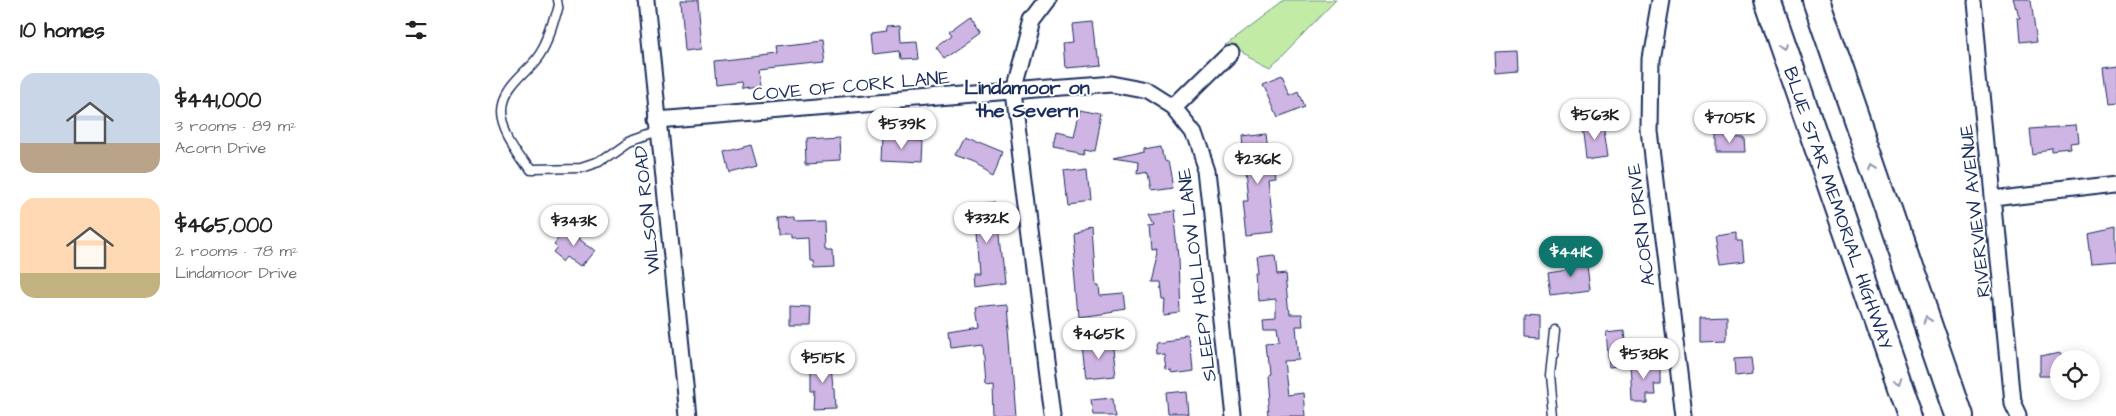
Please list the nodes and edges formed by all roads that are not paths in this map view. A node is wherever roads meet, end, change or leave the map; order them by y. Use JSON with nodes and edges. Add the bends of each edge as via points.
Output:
{"nodes":[{"id":1,"x":558,"y":0,"type":"edge"},
{"id":2,"x":646,"y":0,"type":"edge"},
{"id":3,"x":1048,"y":0,"type":"edge"},
{"id":4,"x":1661,"y":0,"type":"edge"},
{"id":5,"x":1767,"y":0,"type":"edge"},
{"id":6,"x":1816,"y":0,"type":"edge"},
{"id":7,"x":1973,"y":0,"type":"edge"},
{"id":8,"x":1230,"y":53,"type":"dead end"},
{"id":9,"x":1013,"y":92,"type":"junction"},
{"id":10,"x":1175,"y":107,"type":"junction"},
{"id":11,"x":658,"y":126,"type":"junction"},
{"id":12,"x":2116,"y":184,"type":"edge"},
{"id":13,"x":1993,"y":198,"type":"junction"},
{"id":14,"x":1554,"y":329,"type":"dead end"},
{"id":15,"x":688,"y":416,"type":"edge"},
{"id":16,"x":1053,"y":416,"type":"edge"},
{"id":17,"x":1233,"y":416,"type":"edge"},
{"id":18,"x":1554,"y":416,"type":"edge"},
{"id":19,"x":1684,"y":416,"type":"edge"},
{"id":20,"x":1911,"y":416,"type":"edge"},
{"id":21,"x":1959,"y":416,"type":"edge"},
{"id":22,"x":2018,"y":416,"type":"edge"}],
"edges":[{"from":1,"to":11,"type":"lane","via":[[549,40],[531,67],[511,88],[501,111],[505,129],[530,170],[581,169],[599,163]]},
{"from":2,"to":11,"type":"street","name":"WILSON ROAD"},
{"from":3,"to":9,"type":"street","via":[[1032,21]]},
{"from":4,"to":19,"type":"street","name":"ACORN DRIVE","via":[[1651,59],[1650,130]]},
{"from":5,"to":20,"type":"highway","name":"BLUE STAR MEMORIAL HIGHWAY","one_way":true},
{"from":21,"to":6,"type":"highway","one_way":true},
{"from":7,"to":13,"type":"street","name":"RIVERVIEW AVENUE"},
{"from":8,"to":10,"type":"street"},
{"from":9,"to":10,"type":"street","name":"COVE OF CORK LANE","via":[[1112,83],[1148,90]]},
{"from":9,"to":11,"type":"street","name":"COVE OF CORK LANE"},
{"from":9,"to":16,"type":"street"},
{"from":10,"to":17,"type":"street","name":"SLEEPY HOLLOW LANE","via":[[1194,131],[1207,169]]},
{"from":11,"to":15,"type":"street","name":"WILSON ROAD"},
{"from":12,"to":13,"type":"street"},
{"from":13,"to":22,"type":"street","name":"RIVERVIEW AVENUE","via":[[2012,403]]},
{"from":14,"to":18,"type":"lane","via":[[1550,377]]}]}
